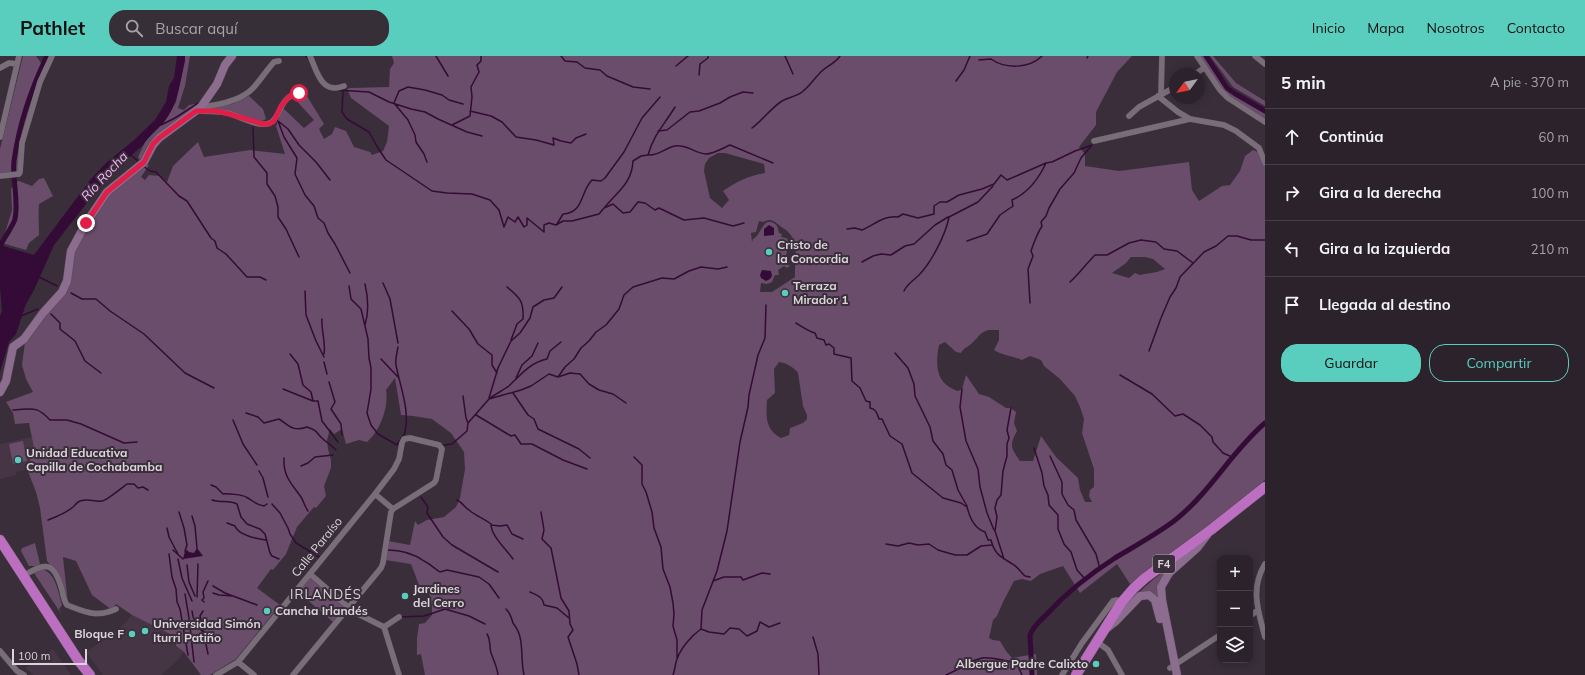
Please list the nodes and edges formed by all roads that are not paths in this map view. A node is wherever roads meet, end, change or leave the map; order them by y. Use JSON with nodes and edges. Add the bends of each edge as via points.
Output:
{"nodes":[{"id":1,"x":18,"y":56,"type":"edge"},
{"id":2,"x":52,"y":56,"type":"edge"},
{"id":3,"x":232,"y":56,"type":"edge"},
{"id":4,"x":310,"y":56,"type":"edge"},
{"id":5,"x":1162,"y":56,"type":"edge"},
{"id":6,"x":1197,"y":56,"type":"edge"},
{"id":7,"x":1255,"y":56,"type":"edge"},
{"id":8,"x":279,"y":61,"type":"dead end"},
{"id":9,"x":17,"y":64,"type":"junction"},
{"id":10,"x":1265,"y":64,"type":"edge"},
{"id":11,"x":0,"y":68,"type":"edge"},
{"id":12,"x":1204,"y":68,"type":"edge"},
{"id":13,"x":1205,"y":69,"type":"edge"},
{"id":14,"x":344,"y":86,"type":"dead end"},
{"id":15,"x":1169,"y":90,"type":"edge"},
{"id":16,"x":299,"y":93,"type":"dead end"},
{"id":17,"x":1159,"y":95,"type":"junction"},
{"id":18,"x":199,"y":109,"type":"junction"},
{"id":19,"x":1129,"y":116,"type":"dead end"},
{"id":20,"x":1190,"y":119,"type":"junction"},
{"id":21,"x":1265,"y":122,"type":"edge"},
{"id":22,"x":0,"y":136,"type":"edge"},
{"id":23,"x":1094,"y":141,"type":"dead end"},
{"id":24,"x":1265,"y":163,"type":"edge"},
{"id":25,"x":0,"y":176,"type":"edge"},
{"id":26,"x":0,"y":392,"type":"edge"},
{"id":27,"x":1265,"y":487,"type":"edge"},
{"id":28,"x":375,"y":494,"type":"junction"},
{"id":29,"x":393,"y":509,"type":"junction"},
{"id":30,"x":1212,"y":529,"type":"junction"},
{"id":31,"x":0,"y":540,"type":"edge"},
{"id":32,"x":0,"y":552,"type":"edge"},
{"id":33,"x":1265,"y":564,"type":"edge"},
{"id":34,"x":310,"y":574,"type":"junction"},
{"id":35,"x":23,"y":576,"type":"junction"},
{"id":36,"x":1121,"y":603,"type":"junction"},
{"id":37,"x":348,"y":607,"type":"junction"},
{"id":38,"x":116,"y":609,"type":"dead end"},
{"id":39,"x":1258,"y":610,"type":"junction"},
{"id":40,"x":1253,"y":614,"type":"edge"},
{"id":41,"x":399,"y":617,"type":"dead end"},
{"id":42,"x":384,"y":628,"type":"junction"},
{"id":43,"x":1102,"y":632,"type":"junction"},
{"id":44,"x":1217,"y":637,"type":"edge"},
{"id":45,"x":1265,"y":637,"type":"edge"},
{"id":46,"x":1096,"y":641,"type":"junction"},
{"id":47,"x":0,"y":650,"type":"edge"},
{"id":48,"x":238,"y":662,"type":"junction"},
{"id":49,"x":1069,"y":666,"type":"junction"},
{"id":50,"x":1172,"y":669,"type":"edge"},
{"id":51,"x":1077,"y":672,"type":"edge"},
{"id":52,"x":24,"y":675,"type":"edge"},
{"id":53,"x":82,"y":675,"type":"edge"},
{"id":54,"x":90,"y":675,"type":"edge"},
{"id":55,"x":216,"y":675,"type":"edge"},
{"id":56,"x":254,"y":675,"type":"edge"},
{"id":57,"x":293,"y":675,"type":"edge"},
{"id":58,"x":400,"y":675,"type":"edge"},
{"id":59,"x":1062,"y":675,"type":"edge"},
{"id":60,"x":1122,"y":675,"type":"edge"},
{"id":61,"x":1177,"y":675,"type":"edge"}],
"edges":[{"from":1,"to":9,"type":"street"},
{"from":2,"to":25,"type":"street","via":[[40,82],[22,143],[20,172]]},
{"from":3,"to":18,"type":"street","via":[[217,84]]},
{"from":4,"to":14,"type":"street","via":[[326,86]]},
{"from":5,"to":17,"type":"street"},
{"from":6,"to":12,"type":"street"},
{"from":7,"to":10,"type":"street"},
{"from":8,"to":18,"type":"street","via":[[274,62],[254,88],[246,94]]},
{"from":9,"to":11,"type":"street","via":[[9,63]]},
{"from":9,"to":22,"type":"street"},
{"from":13,"to":21,"type":"street","via":[[1228,98]]},
{"from":15,"to":17,"type":"street"},
{"from":16,"to":18,"type":"street","via":[[292,94],[287,99],[274,121],[269,124]]},
{"from":17,"to":19,"type":"street"},
{"from":17,"to":20,"type":"street"},
{"from":18,"to":26,"type":"street","via":[[159,138],[144,162],[107,192],[71,251],[67,281],[62,292],[24,339],[13,347],[6,380]]},
{"from":20,"to":23,"type":"street"},
{"from":20,"to":24,"type":"street","via":[[1224,125],[1236,131],[1259,148]]},
{"from":27,"to":30,"type":"highway","number":"F4"},
{"from":28,"to":29,"type":"street"},
{"from":28,"to":29,"type":"street","name":"Calle Paraíso","via":[[394,469],[404,439],[439,444],[442,449],[434,483]]},
{"from":28,"to":34,"type":"street","name":"Calle Paraíso"},
{"from":29,"to":37,"type":"street","via":[[381,568]]},
{"from":30,"to":36,"type":"highway","number":"F4","via":[[1145,578]]},
{"from":30,"to":50,"type":"street","via":[[1197,548],[1169,573],[1161,587]]},
{"from":31,"to":35,"type":"highway"},
{"from":32,"to":53,"type":"highway"},
{"from":33,"to":39,"type":"street","via":[[1256,588]]},
{"from":34,"to":37,"type":"street"},
{"from":34,"to":48,"type":"street","name":"Calle Paraíso"},
{"from":35,"to":38,"type":"street","via":[[39,567],[48,567],[55,573],[67,605],[92,614],[105,614]]},
{"from":35,"to":54,"type":"highway"},
{"from":36,"to":43,"type":"highway","number":"F4"},
{"from":36,"to":49,"type":"street","via":[[1113,601],[1082,643]]},
{"from":37,"to":42,"type":"street"},
{"from":37,"to":57,"type":"street"},
{"from":39,"to":40,"type":"street"},
{"from":39,"to":45,"type":"street"},
{"from":41,"to":42,"type":"street"},
{"from":42,"to":58,"type":"street"},
{"from":43,"to":46,"type":"highway","number":"F4"},
{"from":43,"to":50,"type":"street","via":[[1140,596],[1151,596],[1158,610]]},
{"from":44,"to":50,"type":"street"},
{"from":46,"to":51,"type":"highway","number":"F4"},
{"from":46,"to":60,"type":"street","via":[[1108,650]]},
{"from":47,"to":52,"type":"street","via":[[17,672]]},
{"from":48,"to":55,"type":"street","name":"Calle Paraíso"},
{"from":48,"to":56,"type":"street"},
{"from":49,"to":51,"type":"street"},
{"from":49,"to":59,"type":"street"},
{"from":50,"to":61,"type":"street"}]}
